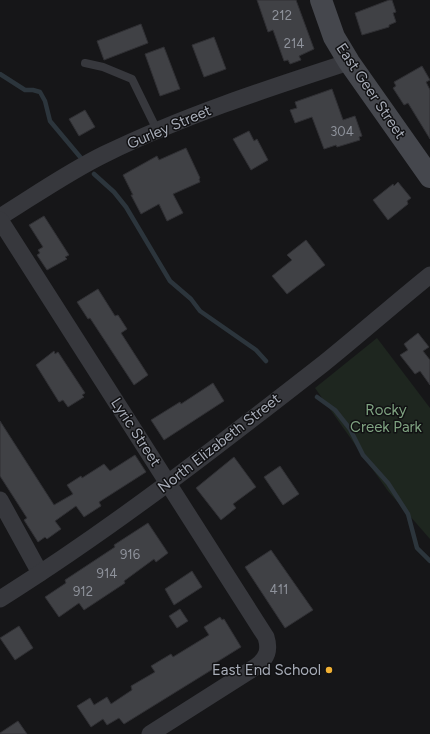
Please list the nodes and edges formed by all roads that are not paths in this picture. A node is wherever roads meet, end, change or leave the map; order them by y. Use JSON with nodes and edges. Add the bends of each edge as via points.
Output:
{"nodes":[{"id":1,"x":321,"y":0,"type":"edge"},
{"id":2,"x":349,"y":62,"type":"junction"},
{"id":3,"x":84,"y":63,"type":"dead end"},
{"id":4,"x":157,"y":130,"type":"junction"},
{"id":5,"x":430,"y":178,"type":"edge"},
{"id":6,"x":0,"y":216,"type":"edge"},
{"id":7,"x":0,"y":220,"type":"edge"},
{"id":8,"x":430,"y":275,"type":"edge"},
{"id":9,"x":168,"y":483,"type":"junction"},
{"id":10,"x":0,"y":500,"type":"edge"},
{"id":11,"x":40,"y":573,"type":"junction"},
{"id":12,"x":0,"y":599,"type":"edge"},
{"id":13,"x":150,"y":734,"type":"edge"}],
"edges":[{"from":1,"to":2,"type":"street","name":"East Geer Street","via":[[334,37]]},
{"from":2,"to":4,"type":"street","name":"Gurley Street"},
{"from":2,"to":5,"type":"street","name":"East Geer Street"},
{"from":3,"to":4,"type":"lane","via":[[132,79]]},
{"from":4,"to":6,"type":"street","name":"Gurley Street","via":[[103,155]]},
{"from":7,"to":9,"type":"street","name":"Lyric Street"},
{"from":8,"to":9,"type":"street","name":"North Elizabeth Street","via":[[322,364]]},
{"from":9,"to":11,"type":"street","name":"North Elizabeth Street"},
{"from":9,"to":13,"type":"street","name":"Lyric Street","via":[[266,637],[269,646],[265,659],[257,666]]},
{"from":10,"to":11,"type":"street"},
{"from":11,"to":12,"type":"street","name":"North Elizabeth Street"}]}
